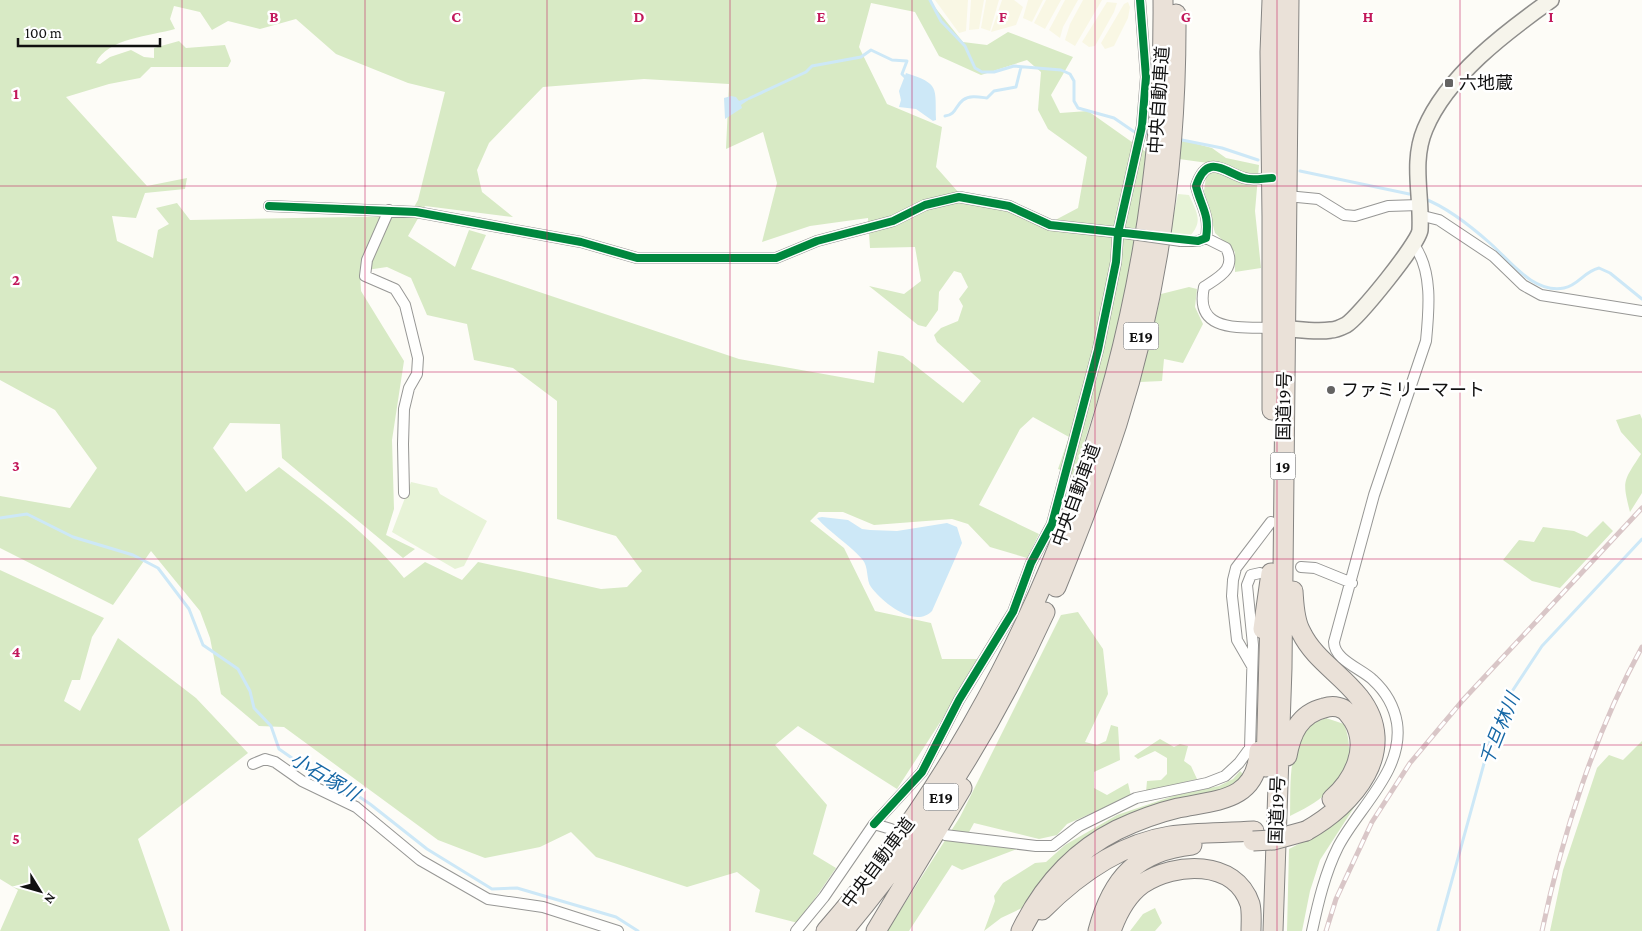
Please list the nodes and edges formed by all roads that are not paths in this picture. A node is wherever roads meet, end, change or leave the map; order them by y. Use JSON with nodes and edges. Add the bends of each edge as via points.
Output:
{"nodes":[{"id":1,"x":1140,"y":0,"type":"edge"},
{"id":2,"x":1163,"y":0,"type":"edge"},
{"id":3,"x":1176,"y":0,"type":"edge"},
{"id":4,"x":1272,"y":0,"type":"edge"},
{"id":5,"x":1289,"y":0,"type":"edge"},
{"id":6,"x":1551,"y":0,"type":"edge"},
{"id":7,"x":1272,"y":178,"type":"junction"},
{"id":8,"x":1287,"y":196,"type":"junction"},
{"id":9,"x":1419,"y":203,"type":"junction"},
{"id":10,"x":269,"y":206,"type":"dead end"},
{"id":11,"x":389,"y":210,"type":"junction"},
{"id":12,"x":1121,"y":233,"type":"junction"},
{"id":13,"x":1206,"y":238,"type":"junction"},
{"id":14,"x":1414,"y":245,"type":"junction"},
{"id":15,"x":1642,"y":311,"type":"edge"},
{"id":16,"x":1278,"y":328,"type":"junction"},
{"id":17,"x":1283,"y":453,"type":"junction"},
{"id":18,"x":404,"y":493,"type":"dead end"},
{"id":19,"x":1271,"y":522,"type":"junction"},
{"id":20,"x":1301,"y":567,"type":"dead end"},
{"id":21,"x":1266,"y":573,"type":"junction"},
{"id":22,"x":1352,"y":583,"type":"junction"},
{"id":23,"x":1025,"y":654,"type":"junction"},
{"id":24,"x":1252,"y":667,"type":"junction"},
{"id":25,"x":253,"y":764,"type":"dead end"},
{"id":26,"x":874,"y":824,"type":"junction"},
{"id":27,"x":1303,"y":826,"type":"junction"},
{"id":28,"x":891,"y":829,"type":"dead end"},
{"id":29,"x":945,"y":835,"type":"dead end"},
{"id":30,"x":1254,"y":836,"type":"junction"},
{"id":31,"x":618,"y":931,"type":"edge"},
{"id":32,"x":796,"y":931,"type":"edge"},
{"id":33,"x":826,"y":931,"type":"edge"},
{"id":34,"x":843,"y":931,"type":"edge"},
{"id":35,"x":876,"y":931,"type":"edge"},
{"id":36,"x":1022,"y":931,"type":"edge"},
{"id":37,"x":1098,"y":931,"type":"edge"},
{"id":38,"x":1111,"y":931,"type":"edge"},
{"id":39,"x":1251,"y":931,"type":"edge"},
{"id":40,"x":1262,"y":931,"type":"edge"},
{"id":41,"x":1274,"y":931,"type":"edge"},
{"id":42,"x":1312,"y":931,"type":"edge"}],
"edges":[{"from":1,"to":12,"type":"street","via":[[1146,104]]},
{"from":2,"to":33,"type":"highway","name":"中央自動車道","number":"E19","via":[[1154,170],[1132,311],[1116,375],[1077,497],[1025,624],[966,734],[889,850]]},
{"from":3,"to":23,"type":"highway","name":"中央自動車道","number":"E19","via":[[1174,118],[1168,180],[1138,350],[1090,503]]},
{"from":4,"to":7,"type":"highway","name":"国道19号","number":"19"},
{"from":5,"to":8,"type":"highway","name":"国道19号","number":"19"},
{"from":6,"to":9,"type":"street","via":[[1486,50],[1444,98],[1425,128],[1419,146]]},
{"from":7,"to":13,"type":"street","via":[[1249,179],[1220,166],[1209,168],[1200,176],[1196,186],[1206,212]]},
{"from":7,"to":16,"type":"highway","name":"国道19号","number":"19"},
{"from":8,"to":9,"type":"street","via":[[1318,199],[1344,215],[1355,216],[1388,206]]},
{"from":8,"to":16,"type":"highway","name":"国道19号","number":"19"},
{"from":9,"to":14,"type":"street","via":[[1420,231]]},
{"from":9,"to":15,"type":"street","via":[[1493,256],[1523,285],[1541,294]]},
{"from":10,"to":11,"type":"street"},
{"from":11,"to":12,"type":"street","via":[[581,242],[637,258],[776,258],[817,242],[893,221],[925,205],[959,197],[1009,206],[1050,225]]},
{"from":11,"to":18,"type":"street","via":[[367,260],[365,276],[395,289],[405,305],[418,358],[417,374],[404,409]]},
{"from":12,"to":13,"type":"street","bridge":true,"via":[[1181,241]]},
{"from":12,"to":26,"type":"street","via":[[1098,350],[1052,524],[1031,563],[1014,612],[959,700],[922,772]]},
{"from":13,"to":16,"type":"street","via":[[1226,248],[1230,260],[1225,273],[1204,287],[1201,299],[1204,312],[1215,323],[1225,326]]},
{"from":14,"to":16,"type":"street","via":[[1347,325],[1332,330]]},
{"from":14,"to":22,"type":"street","via":[[1420,253],[1427,282],[1426,341],[1374,495]]},
{"from":16,"to":17,"type":"highway","name":"国道19号","number":"19"},
{"from":16,"to":19,"type":"highway","name":"国道19号","number":"19"},
{"from":17,"to":27,"type":"highway","via":[[1291,505],[1289,558],[1300,631],[1316,655],[1360,698],[1371,718],[1375,741],[1371,764],[1345,804],[1326,820]]},
{"from":17,"to":41,"type":"highway","name":"国道19号","number":"19","via":[[1282,668]]},
{"from":19,"to":21,"type":"highway","name":"国道19号","number":"19"},
{"from":19,"to":24,"type":"street","via":[[1236,568],[1233,580],[1237,640]]},
{"from":20,"to":22,"type":"street","via":[[1315,568]]},
{"from":21,"to":24,"type":"street","via":[[1250,575],[1247,585]]},
{"from":21,"to":36,"type":"highway","via":[[1259,758],[1256,773],[1248,785],[1231,797],[1143,818],[1090,846],[1071,860],[1046,889]]},
{"from":21,"to":40,"type":"highway","name":"国道19号","number":"19"},
{"from":22,"to":42,"type":"street","via":[[1334,648],[1372,679],[1386,696],[1394,714],[1398,737],[1391,764],[1338,846]]},
{"from":23,"to":34,"type":"highway","name":"中央自動車道","number":"E19","via":[[964,763],[902,856]]},
{"from":23,"to":35,"type":"highway","via":[[1000,720]]},
{"from":24,"to":29,"type":"street","via":[[1250,748],[1225,776],[1136,798],[1079,826],[1053,846]]},
{"from":25,"to":31,"type":"street","via":[[265,759],[275,762],[297,778],[356,807],[420,860],[488,899],[543,907]]},
{"from":26,"to":28,"type":"street"},
{"from":26,"to":32,"type":"street","via":[[824,897]]},
{"from":27,"to":30,"type":"highway"},
{"from":27,"to":41,"type":"highway","via":[[1339,793],[1358,764],[1361,748],[1358,728],[1342,709],[1331,706],[1311,712],[1298,724],[1290,739],[1285,771],[1280,904]]},
{"from":30,"to":36,"type":"highway","via":[[1171,836],[1124,850],[1101,861],[1066,887]]},
{"from":30,"to":37,"type":"highway","via":[[1179,847],[1141,860],[1118,882]]},
{"from":38,"to":39,"type":"highway","via":[[1127,899],[1141,885],[1158,875],[1179,869],[1201,868],[1223,874],[1240,887],[1250,905]]}]}
